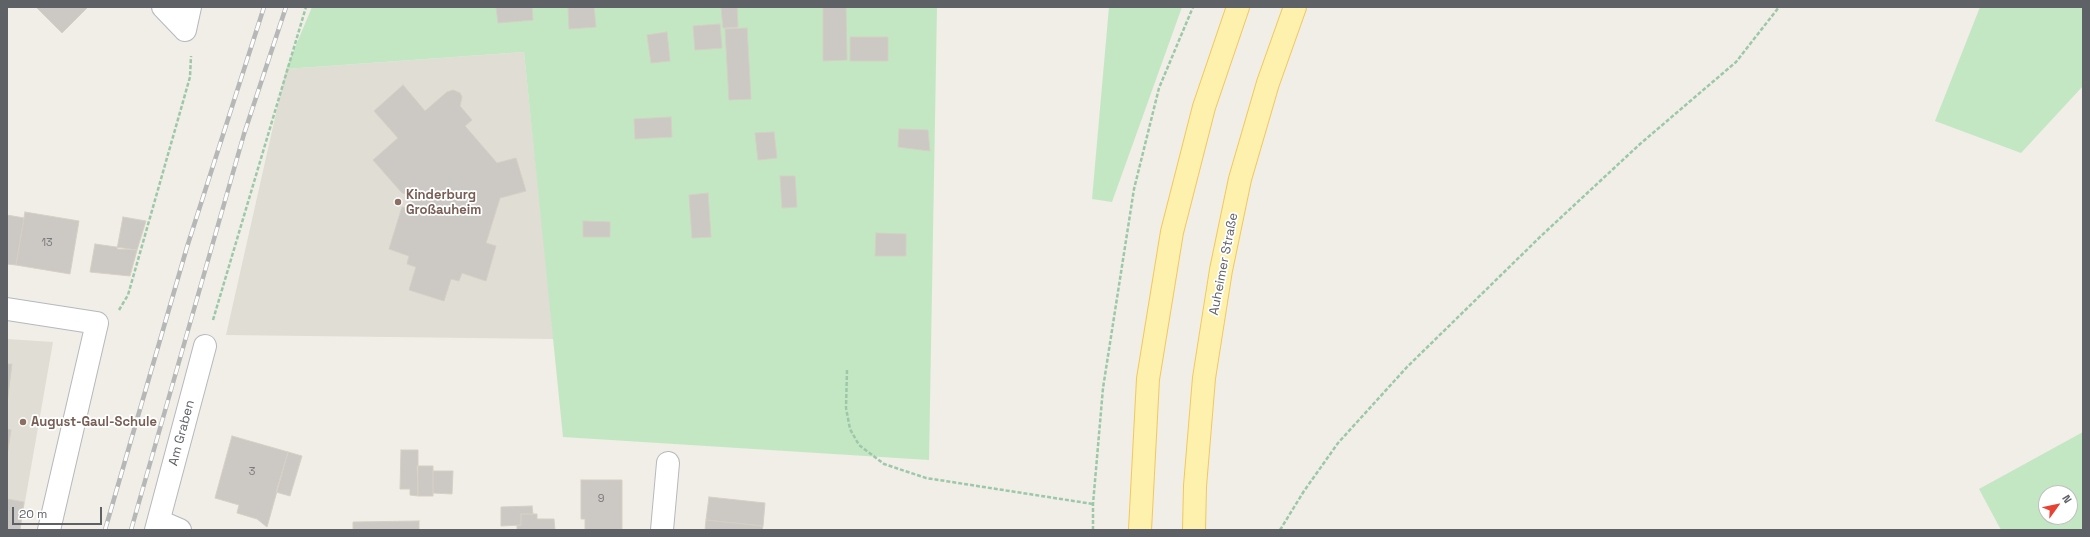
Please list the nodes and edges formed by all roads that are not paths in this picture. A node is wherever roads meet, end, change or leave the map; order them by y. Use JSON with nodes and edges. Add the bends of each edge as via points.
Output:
{"nodes":[{"id":1,"x":163,"y":7,"type":"edge"},
{"id":2,"x":190,"y":7,"type":"edge"},
{"id":3,"x":1238,"y":7,"type":"edge"},
{"id":4,"x":1295,"y":7,"type":"edge"},
{"id":5,"x":7,"y":309,"type":"edge"},
{"id":6,"x":205,"y":346,"type":"road end"},
{"id":7,"x":668,"y":463,"type":"dead end"},
{"id":8,"x":158,"y":525,"type":"edge"},
{"id":9,"x":49,"y":530,"type":"edge"},
{"id":10,"x":180,"y":530,"type":"edge"},
{"id":11,"x":662,"y":530,"type":"edge"},
{"id":12,"x":1140,"y":530,"type":"edge"},
{"id":13,"x":1194,"y":530,"type":"edge"}],
"edges":[{"from":1,"to":2,"type":"street","via":[[185,30]]},
{"from":3,"to":12,"type":"main road","via":[[1204,107],[1172,232],[1148,379]]},
{"from":4,"to":13,"type":"main road","name":"Auheimer Straße","via":[[1268,84],[1240,179],[1222,270],[1204,378]]},
{"from":5,"to":9,"type":"street","via":[[97,323]]},
{"from":6,"to":8,"type":"street","name":"Am Graben"},
{"from":7,"to":11,"type":"street"},
{"from":8,"to":10,"type":"street","name":"Am Graben"}]}
